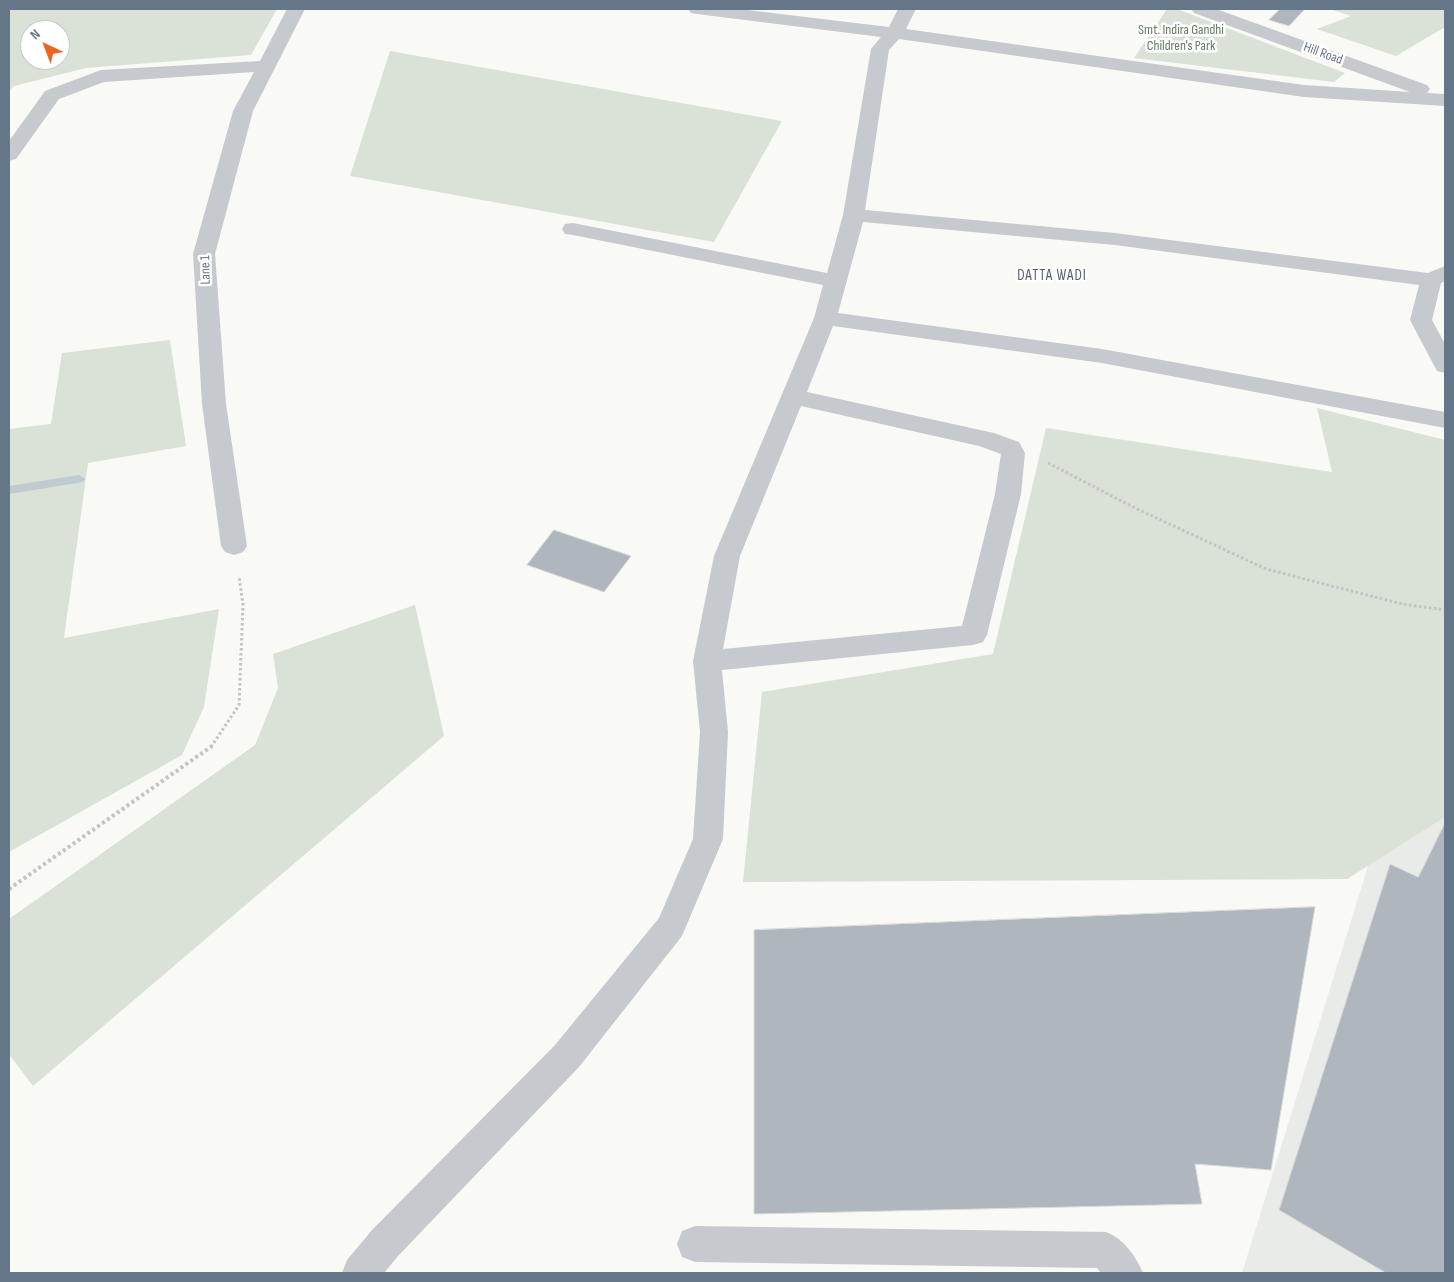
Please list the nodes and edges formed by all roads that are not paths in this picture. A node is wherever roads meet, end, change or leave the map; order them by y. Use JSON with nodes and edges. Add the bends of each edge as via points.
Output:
{"nodes":[{"id":1,"x":296,"y":9,"type":"edge"},
{"id":2,"x":697,"y":9,"type":"edge"},
{"id":3,"x":1200,"y":9,"type":"edge"},
{"id":4,"x":901,"y":21,"type":"edge"},
{"id":5,"x":266,"y":66,"type":"junction"},
{"id":6,"x":1445,"y":99,"type":"edge"},
{"id":7,"x":9,"y":155,"type":"edge"},
{"id":8,"x":854,"y":215,"type":"junction"},
{"id":9,"x":573,"y":230,"type":"dead end"},
{"id":10,"x":1438,"y":276,"type":"edge"},
{"id":11,"x":835,"y":281,"type":"junction"},
{"id":12,"x":825,"y":318,"type":"junction"},
{"id":13,"x":1445,"y":366,"type":"edge"},
{"id":14,"x":792,"y":396,"type":"junction"},
{"id":15,"x":1445,"y":420,"type":"edge"},
{"id":16,"x":234,"y":546,"type":"road end"},
{"id":17,"x":707,"y":661,"type":"junction"},
{"id":18,"x":695,"y":1244,"type":"dead end"},
{"id":19,"x":360,"y":1273,"type":"edge"},
{"id":20,"x":1124,"y":1273,"type":"edge"}],
"edges":[{"from":1,"to":5,"type":"street","name":"Lane 1"},
{"from":2,"to":4,"type":"street"},
{"from":3,"to":6,"type":"street","name":"Hill Road"},
{"from":4,"to":6,"type":"street","via":[[1304,91]]},
{"from":4,"to":8,"type":"street","via":[[880,49]]},
{"from":5,"to":7,"type":"street","via":[[101,76],[52,95]]},
{"from":5,"to":16,"type":"street","name":"Lane 1","via":[[243,111],[204,254],[214,404]]},
{"from":8,"to":10,"type":"street","via":[[1115,239]]},
{"from":8,"to":11,"type":"street"},
{"from":9,"to":11,"type":"street"},
{"from":10,"to":13,"type":"street","via":[[1421,320]]},
{"from":11,"to":12,"type":"street"},
{"from":12,"to":14,"type":"street"},
{"from":12,"to":15,"type":"street","via":[[1102,356]]},
{"from":14,"to":17,"type":"street","via":[[726,556]]},
{"from":14,"to":17,"type":"street","via":[[986,439],[1010,448],[1013,453],[1008,494],[973,635]]},
{"from":17,"to":19,"type":"street","via":[[714,732],[708,839],[671,926],[567,1056],[385,1243]]},
{"from":18,"to":20,"type":"street","via":[[1106,1250]]}]}
